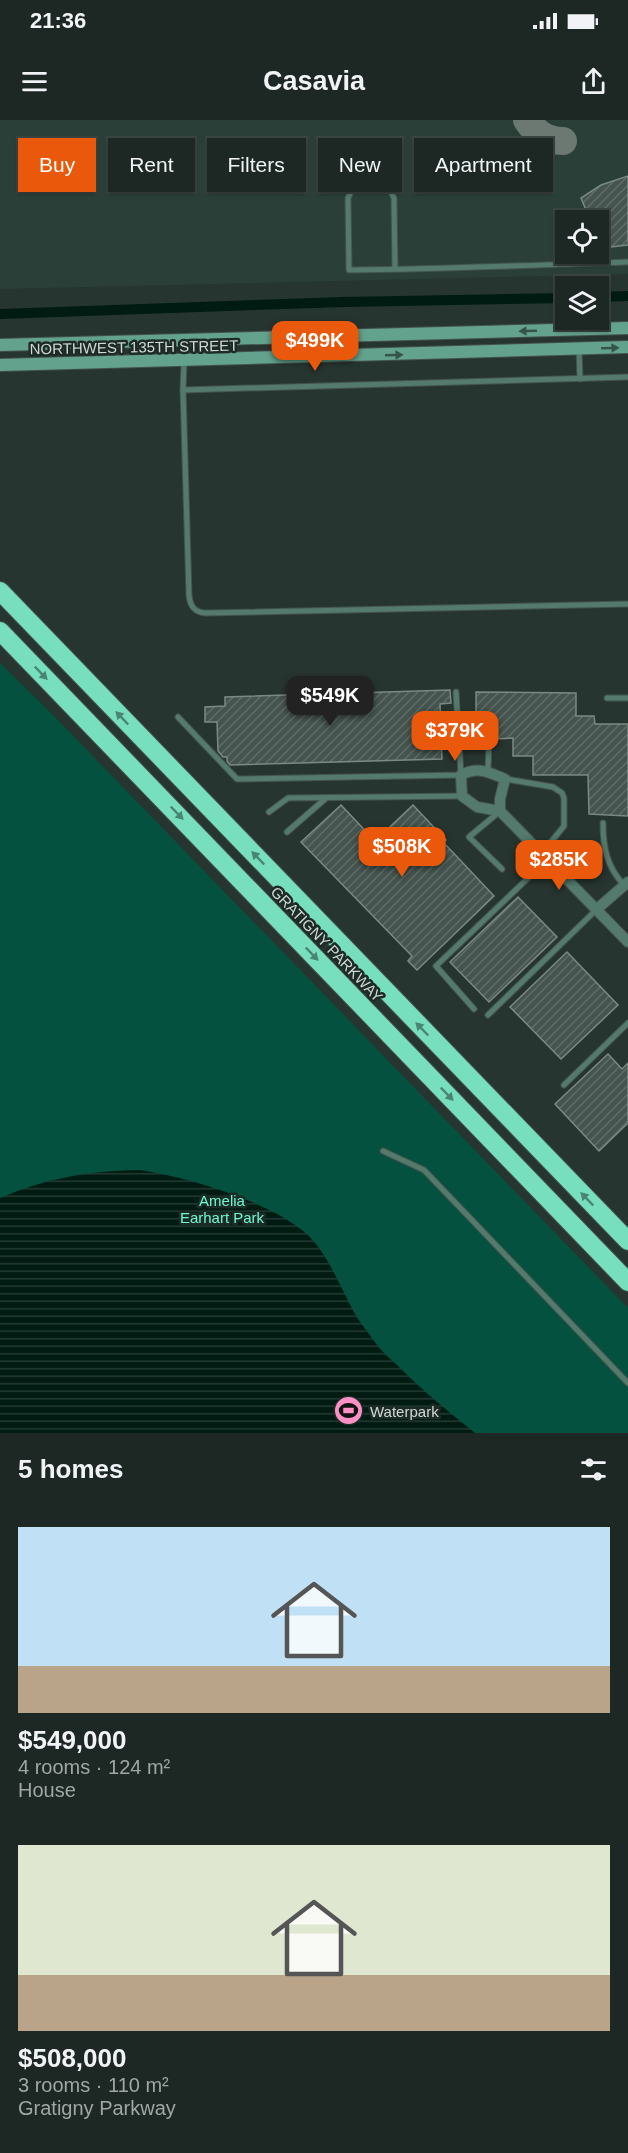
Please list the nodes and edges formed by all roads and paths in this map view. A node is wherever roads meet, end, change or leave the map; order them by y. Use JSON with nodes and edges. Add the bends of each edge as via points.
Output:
{"nodes":[{"id":1,"x":628,"y":262,"type":"edge"},
{"id":2,"x":395,"y":269,"type":"junction"},
{"id":3,"x":628,"y":328,"type":"edge"},
{"id":4,"x":184,"y":340,"type":"junction"},
{"id":5,"x":0,"y":345,"type":"edge"},
{"id":6,"x":628,"y":347,"type":"edge"},
{"id":7,"x":579,"y":349,"type":"junction"},
{"id":8,"x":184,"y":361,"type":"junction"},
{"id":9,"x":0,"y":365,"type":"edge"},
{"id":10,"x":628,"y":377,"type":"edge"},
{"id":11,"x":580,"y":379,"type":"junction"},
{"id":12,"x":183,"y":390,"type":"junction"},
{"id":13,"x":0,"y":591,"type":"edge"},
{"id":14,"x":628,"y":604,"type":"edge"},
{"id":15,"x":0,"y":631,"type":"edge"},
{"id":16,"x":456,"y":693,"type":"dead end"},
{"id":17,"x":607,"y":698,"type":"dead end"},
{"id":18,"x":628,"y":698,"type":"edge"},
{"id":19,"x":178,"y":717,"type":"dead end"},
{"id":20,"x":489,"y":740,"type":"dead end"},
{"id":21,"x":488,"y":771,"type":"junction"},
{"id":22,"x":461,"y":775,"type":"junction"},
{"id":23,"x":505,"y":779,"type":"junction"},
{"id":24,"x":462,"y":796,"type":"junction"},
{"id":25,"x":325,"y":799,"type":"junction"},
{"id":26,"x":500,"y":811,"type":"junction"},
{"id":27,"x":269,"y":812,"type":"dead end"},
{"id":28,"x":603,"y":823,"type":"dead end"},
{"id":29,"x":287,"y":832,"type":"dead end"},
{"id":30,"x":545,"y":856,"type":"junction"},
{"id":31,"x":502,"y":869,"type":"dead end"},
{"id":32,"x":626,"y":884,"type":"edge"},
{"id":33,"x":597,"y":909,"type":"junction"},
{"id":34,"x":628,"y":942,"type":"edge"},
{"id":35,"x":474,"y":1009,"type":"dead end"},
{"id":36,"x":488,"y":1015,"type":"dead end"},
{"id":37,"x":628,"y":1023,"type":"edge"},
{"id":38,"x":564,"y":1085,"type":"dead end"},
{"id":39,"x":383,"y":1151,"type":"dead end"},
{"id":40,"x":628,"y":1241,"type":"edge"},
{"id":41,"x":628,"y":1282,"type":"edge"},
{"id":42,"x":628,"y":1383,"type":"edge"}],
"edges":[{"from":1,"to":2,"type":"lane"},
{"from":2,"to":2,"type":"lane","via":[[349,270],[348,198],[353,188],[389,188],[394,198]]},
{"from":3,"to":4,"type":"main road","name":"NORTHWEST 135TH STREET","one_way":true},
{"from":4,"to":5,"type":"main road","name":"NORTHWEST 135TH STREET"},
{"from":4,"to":8,"type":"main road"},
{"from":7,"to":6,"type":"main road","name":"NORTHWEST 135TH STREET","one_way":true},
{"from":8,"to":7,"type":"main road","name":"NORTHWEST 135TH STREET","one_way":true},
{"from":7,"to":11,"type":"lane"},
{"from":8,"to":9,"type":"main road","name":"NORTHWEST 135TH STREET"},
{"from":8,"to":12,"type":"lane"},
{"from":10,"to":11,"type":"lane"},
{"from":11,"to":12,"type":"lane"},
{"from":12,"to":14,"type":"lane","via":[[189,595],[191,606],[199,612]]},
{"from":40,"to":13,"type":"highway","name":"GRATIGNY PARKWAY","one_way":true},
{"from":15,"to":41,"type":"highway","name":"GRATIGNY PARKWAY","one_way":true},
{"from":16,"to":22,"type":"lane"},
{"from":17,"to":18,"type":"lane"},
{"from":19,"to":22,"type":"lane","via":[[237,779]]},
{"from":20,"to":21,"type":"lane"},
{"from":21,"to":22,"type":"street","via":[[477,769]]},
{"from":21,"to":23,"type":"street"},
{"from":22,"to":24,"type":"street"},
{"from":23,"to":26,"type":"street"},
{"from":23,"to":30,"type":"lane","via":[[553,787],[562,793],[564,826]]},
{"from":24,"to":25,"type":"lane"},
{"from":24,"to":26,"type":"street","via":[[477,807]]},
{"from":25,"to":27,"type":"lane","via":[[288,798]]},
{"from":25,"to":29,"type":"lane"},
{"from":26,"to":30,"type":"street"},
{"from":26,"to":31,"type":"lane","via":[[469,837]]},
{"from":28,"to":32,"type":"lane","via":[[606,857],[613,873]]},
{"from":30,"to":33,"type":"street"},
{"from":30,"to":35,"type":"lane","via":[[436,966]]},
{"from":32,"to":33,"type":"street"},
{"from":33,"to":34,"type":"street"},
{"from":33,"to":36,"type":"lane"},
{"from":37,"to":38,"type":"lane"},
{"from":39,"to":42,"type":"lane","via":[[424,1170]]}]}
